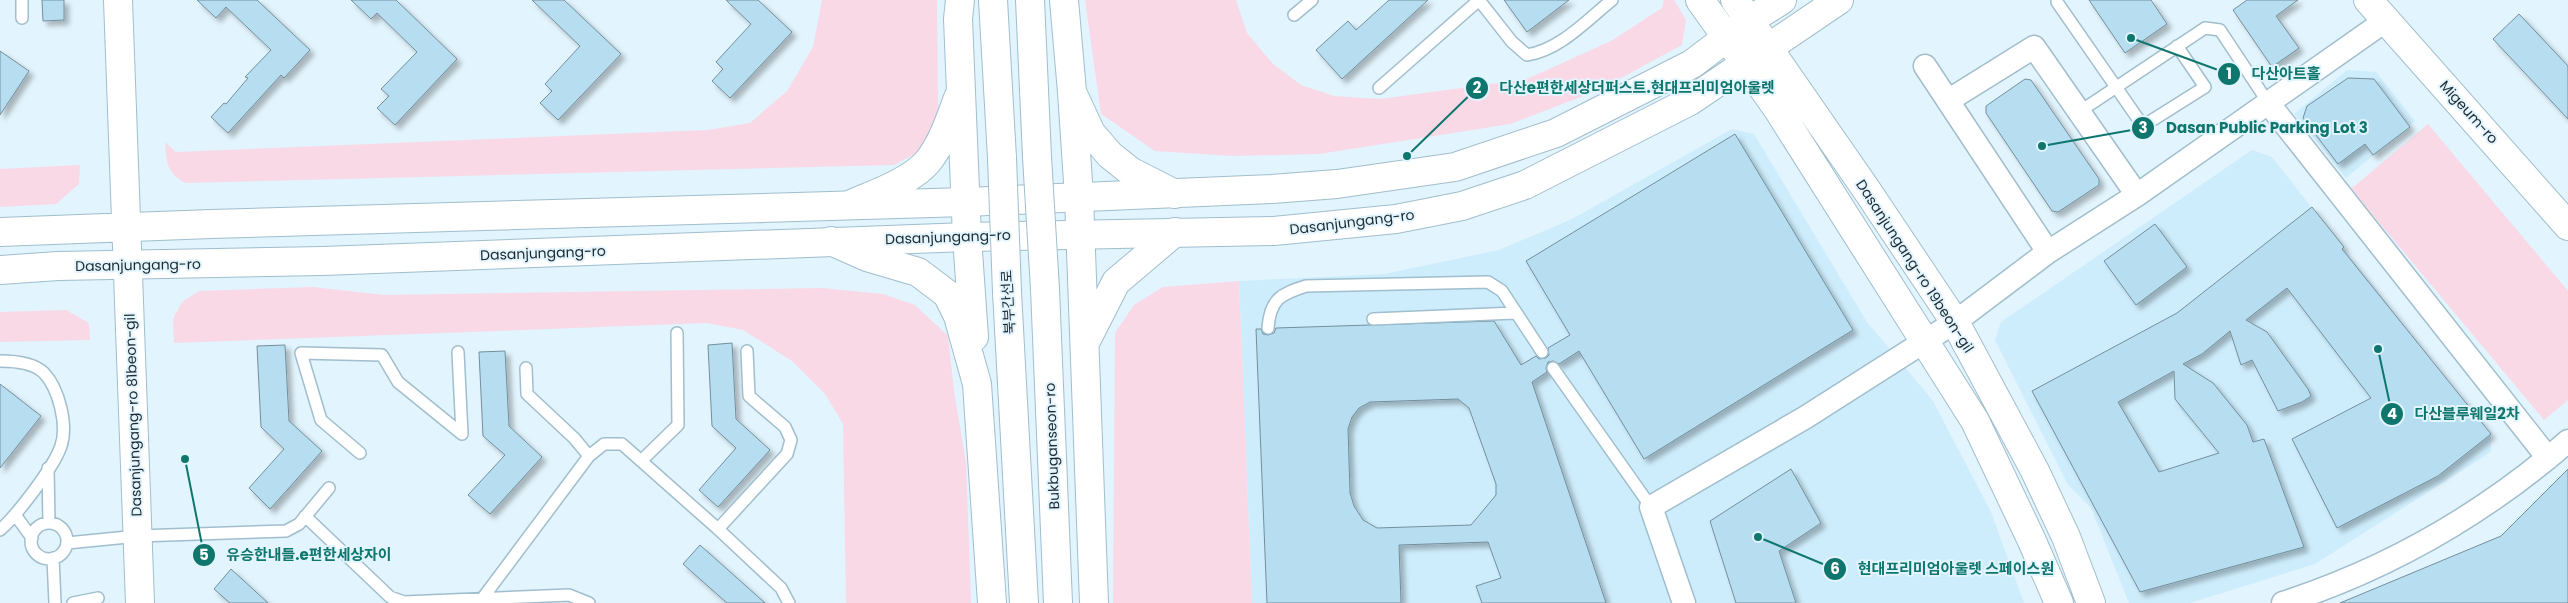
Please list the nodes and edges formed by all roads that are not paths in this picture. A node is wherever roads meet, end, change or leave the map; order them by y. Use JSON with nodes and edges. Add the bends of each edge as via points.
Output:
{"nodes":[{"id":1,"x":22,"y":0,"type":"edge"},
{"id":2,"x":118,"y":0,"type":"edge"},
{"id":3,"x":960,"y":0,"type":"edge"},
{"id":4,"x":993,"y":0,"type":"edge"},
{"id":5,"x":1030,"y":0,"type":"edge"},
{"id":6,"x":1064,"y":0,"type":"edge"},
{"id":7,"x":1312,"y":0,"type":"edge"},
{"id":8,"x":1479,"y":0,"type":"edge"},
{"id":9,"x":1612,"y":0,"type":"edge"},
{"id":10,"x":1700,"y":0,"type":"edge"},
{"id":11,"x":1782,"y":0,"type":"edge"},
{"id":12,"x":1840,"y":0,"type":"edge"},
{"id":13,"x":2368,"y":0,"type":"edge"},
{"id":14,"x":2057,"y":2,"type":"dead end"},
{"id":15,"x":1742,"y":10,"type":"edge"},
{"id":16,"x":1294,"y":15,"type":"dead end"},
{"id":17,"x":22,"y":18,"type":"dead end"},
{"id":18,"x":2386,"y":21,"type":"junction"},
{"id":19,"x":1727,"y":38,"type":"junction"},
{"id":20,"x":2177,"y":46,"type":"junction"},
{"id":21,"x":1757,"y":56,"type":"junction"},
{"id":22,"x":1925,"y":66,"type":"dead end"},
{"id":23,"x":2116,"y":87,"type":"junction"},
{"id":24,"x":1379,"y":88,"type":"dead end"},
{"id":25,"x":962,"y":90,"type":"junction"},
{"id":26,"x":1072,"y":92,"type":"junction"},
{"id":27,"x":1949,"y":100,"type":"junction"},
{"id":28,"x":2270,"y":104,"type":"junction"},
{"id":29,"x":2079,"y":112,"type":"junction"},
{"id":30,"x":1175,"y":194,"type":"junction"},
{"id":31,"x":2137,"y":194,"type":"junction"},
{"id":32,"x":1079,"y":198,"type":"junction"},
{"id":33,"x":966,"y":202,"type":"junction"},
{"id":34,"x":849,"y":206,"type":"junction"},
{"id":35,"x":2568,"y":226,"type":"edge"},
{"id":36,"x":126,"y":227,"type":"junction"},
{"id":37,"x":0,"y":232,"type":"edge"},
{"id":38,"x":1174,"y":232,"type":"junction"},
{"id":39,"x":1080,"y":234,"type":"junction"},
{"id":40,"x":967,"y":237,"type":"junction"},
{"id":41,"x":831,"y":241,"type":"junction"},
{"id":42,"x":2048,"y":252,"type":"junction"},
{"id":43,"x":128,"y":265,"type":"junction"},
{"id":44,"x":0,"y":270,"type":"edge"},
{"id":45,"x":1515,"y":313,"type":"junction"},
{"id":46,"x":1373,"y":318,"type":"dead end"},
{"id":47,"x":1954,"y":322,"type":"junction"},
{"id":48,"x":1268,"y":328,"type":"dead end"},
{"id":49,"x":677,"y":333,"type":"dead end"},
{"id":50,"x":1925,"y":341,"type":"junction"},
{"id":51,"x":1084,"y":347,"type":"junction"},
{"id":52,"x":747,"y":351,"type":"dead end"},
{"id":53,"x":458,"y":352,"type":"dead end"},
{"id":54,"x":1542,"y":352,"type":"dead end"},
{"id":55,"x":0,"y":361,"type":"edge"},
{"id":56,"x":526,"y":368,"type":"dead end"},
{"id":57,"x":1553,"y":368,"type":"dead end"},
{"id":58,"x":977,"y":384,"type":"junction"},
{"id":59,"x":2568,"y":441,"type":"edge"},
{"id":60,"x":360,"y":453,"type":"dead end"},
{"id":61,"x":589,"y":456,"type":"junction"},
{"id":62,"x":2548,"y":458,"type":"junction"},
{"id":63,"x":641,"y":461,"type":"junction"},
{"id":64,"x":48,"y":468,"type":"junction"},
{"id":65,"x":329,"y":488,"type":"dead end"},
{"id":66,"x":1651,"y":507,"type":"junction"},
{"id":67,"x":16,"y":516,"type":"junction"},
{"id":68,"x":305,"y":516,"type":"junction"},
{"id":69,"x":49,"y":523,"type":"junction"},
{"id":70,"x":718,"y":529,"type":"junction"},
{"id":71,"x":0,"y":530,"type":"edge"},
{"id":72,"x":138,"y":536,"type":"junction"},
{"id":73,"x":32,"y":538,"type":"junction"},
{"id":74,"x":67,"y":543,"type":"junction"},
{"id":75,"x":54,"y":558,"type":"junction"},
{"id":76,"x":98,"y":598,"type":"dead end"},
{"id":77,"x":482,"y":599,"type":"junction"},
{"id":78,"x":524,"y":600,"type":"edge"},
{"id":79,"x":419,"y":602,"type":"edge"},
{"id":80,"x":55,"y":603,"type":"edge"},
{"id":81,"x":73,"y":603,"type":"edge"},
{"id":82,"x":140,"y":603,"type":"edge"},
{"id":83,"x":590,"y":603,"type":"edge"},
{"id":84,"x":790,"y":603,"type":"edge"},
{"id":85,"x":992,"y":603,"type":"edge"},
{"id":86,"x":1024,"y":603,"type":"edge"},
{"id":87,"x":1058,"y":603,"type":"edge"},
{"id":88,"x":1094,"y":603,"type":"edge"},
{"id":89,"x":1684,"y":603,"type":"edge"},
{"id":90,"x":2059,"y":603,"type":"edge"},
{"id":91,"x":2091,"y":603,"type":"edge"},
{"id":92,"x":2283,"y":603,"type":"edge"}],
"edges":[{"from":1,"to":17,"type":"lane"},
{"from":2,"to":36,"type":"main road","name":"Dasanjungang-ro 81beon-gil"},
{"from":3,"to":25,"type":"main road"},
{"from":4,"to":86,"type":"main road","name":"북부간선로","bridge":true},
{"from":5,"to":87,"type":"main road","name":"Bukbuganseon-ro","bridge":true},
{"from":6,"to":26,"type":"main road"},
{"from":7,"to":16,"type":"lane"},
{"from":8,"to":9,"type":"lane","via":[[1512,42],[1527,55],[1540,53],[1561,41]]},
{"from":8,"to":24,"type":"lane"},
{"from":10,"to":19,"type":"main road"},
{"from":11,"to":15,"type":"main road"},
{"from":12,"to":21,"type":"main road","name":"Dasanjungang-ro"},
{"from":13,"to":18,"type":"main road","name":"Migeum-ro"},
{"from":14,"to":23,"type":"lane"},
{"from":15,"to":19,"type":"main road"},
{"from":15,"to":21,"type":"main road"},
{"from":18,"to":28,"type":"street"},
{"from":18,"to":35,"type":"main road","name":"Migeum-ro"},
{"from":19,"to":21,"type":"main road"},
{"from":19,"to":30,"type":"main road","via":[[1692,64],[1564,129],[1455,167],[1337,184]]},
{"from":20,"to":23,"type":"lane"},
{"from":20,"to":23,"type":"lane","via":[[2205,87],[2143,126]]},
{"from":20,"to":28,"type":"lane","via":[[2205,28],[2220,30]]},
{"from":21,"to":38,"type":"main road","name":"Dasanjungang-ro","via":[[1690,101],[1625,135],[1525,184],[1462,206],[1396,219],[1333,226]]},
{"from":21,"to":47,"type":"main road","name":"Dasanjungang-ro 19beon-gil","via":[[1877,205]]},
{"from":21,"to":50,"type":"main road"},
{"from":22,"to":27,"type":"street"},
{"from":23,"to":29,"type":"lane"},
{"from":25,"to":33,"type":"main road"},
{"from":25,"to":34,"type":"main road","via":[[928,162],[903,180]]},
{"from":26,"to":30,"type":"main road","via":[[1091,133],[1110,155],[1130,171]]},
{"from":26,"to":32,"type":"main road"},
{"from":27,"to":29,"type":"street","via":[[2034,47]]},
{"from":27,"to":42,"type":"street"},
{"from":28,"to":31,"type":"street"},
{"from":28,"to":62,"type":"street"},
{"from":29,"to":31,"type":"street"},
{"from":30,"to":32,"type":"main road"},
{"from":31,"to":42,"type":"street"},
{"from":32,"to":33,"type":"main road"},
{"from":32,"to":39,"type":"main road"},
{"from":33,"to":34,"type":"main road"},
{"from":33,"to":40,"type":"main road"},
{"from":34,"to":36,"type":"main road"},
{"from":36,"to":37,"type":"main road"},
{"from":36,"to":43,"type":"main road","name":"Dasanjungang-ro 81beon-gil"},
{"from":38,"to":39,"type":"main road","name":"Dasanjungang-ro"},
{"from":38,"to":51,"type":"main road","via":[[1116,282]]},
{"from":39,"to":40,"type":"main road","name":"Dasanjungang-ro"},
{"from":39,"to":51,"type":"main road"},
{"from":40,"to":41,"type":"main road","name":"Dasanjungang-ro"},
{"from":40,"to":58,"type":"main road"},
{"from":41,"to":43,"type":"main road","name":"Dasanjungang-ro","via":[[323,261]]},
{"from":41,"to":58,"type":"main road","via":[[867,257],[918,272],[947,294],[958,316]]},
{"from":42,"to":47,"type":"street"},
{"from":43,"to":44,"type":"main road","name":"Dasanjungang-ro"},
{"from":43,"to":72,"type":"main road","name":"Dasanjungang-ro 81beon-gil"},
{"from":45,"to":46,"type":"lane"},
{"from":45,"to":48,"type":"lane","via":[[1502,291],[1488,282],[1306,286],[1285,293],[1272,305]]},
{"from":45,"to":54,"type":"lane"},
{"from":47,"to":50,"type":"street"},
{"from":47,"to":91,"type":"main road","name":"Dasanjungang-ro 19beon-gil","via":[[2035,470],[2066,537]]},
{"from":49,"to":63,"type":"lane","via":[[678,426]]},
{"from":50,"to":66,"type":"street","via":[[1806,417]]},
{"from":50,"to":90,"type":"main road","via":[[1979,429]]},
{"from":51,"to":88,"type":"main road"},
{"from":52,"to":70,"type":"lane","via":[[750,396],[785,427],[791,440],[787,454]]},
{"from":53,"to":60,"type":"lane","via":[[462,434],[398,382],[382,355],[301,353],[321,420]]},
{"from":55,"to":64,"type":"lane","via":[[16,361],[43,372],[57,396],[62,441]]},
{"from":56,"to":61,"type":"lane","via":[[527,394]]},
{"from":57,"to":66,"type":"lane"},
{"from":58,"to":85,"type":"main road"},
{"from":59,"to":62,"type":"street"},
{"from":61,"to":63,"type":"lane","via":[[604,444],[622,444]]},
{"from":61,"to":77,"type":"lane"},
{"from":62,"to":92,"type":"street","via":[[2481,506],[2396,558]]},
{"from":63,"to":70,"type":"lane"},
{"from":64,"to":67,"type":"lane"},
{"from":64,"to":69,"type":"lane"},
{"from":65,"to":68,"type":"lane"},
{"from":66,"to":89,"type":"street"},
{"from":67,"to":71,"type":"lane"},
{"from":67,"to":73,"type":"lane"},
{"from":68,"to":72,"type":"lane","via":[[299,524],[286,531]]},
{"from":68,"to":79,"type":"lane","via":[[390,597],[404,602]]},
{"from":69,"to":73,"type":"lane","via":[[38,527]]},
{"from":69,"to":74,"type":"lane","via":[[64,532]]},
{"from":70,"to":84,"type":"lane","via":[[781,588]]},
{"from":72,"to":74,"type":"lane"},
{"from":72,"to":82,"type":"main road","name":"Dasanjungang-ro 81beon-gil"},
{"from":73,"to":75,"type":"lane","via":[[37,554]]},
{"from":74,"to":75,"type":"lane","via":[[62,553]]},
{"from":75,"to":80,"type":"lane"},
{"from":76,"to":81,"type":"lane"},
{"from":77,"to":78,"type":"lane"},
{"from":77,"to":79,"type":"lane"},
{"from":78,"to":83,"type":"lane","via":[[569,595]]}]}
